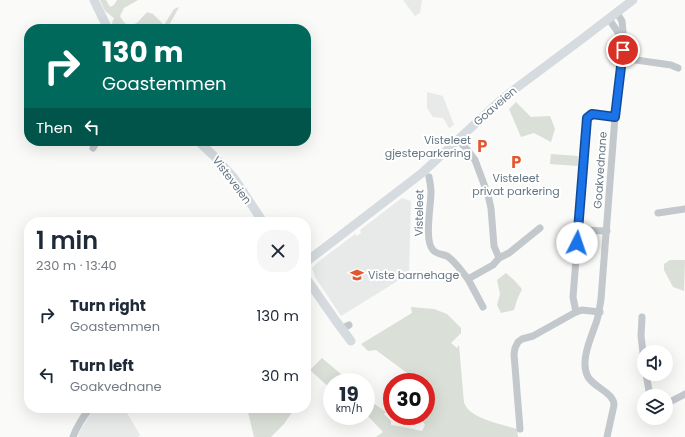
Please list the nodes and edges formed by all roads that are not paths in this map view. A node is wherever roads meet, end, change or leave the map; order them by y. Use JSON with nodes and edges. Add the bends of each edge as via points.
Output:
{"nodes":[{"id":1,"x":94,"y":0,"type":"edge"},
{"id":2,"x":633,"y":0,"type":"edge"},
{"id":3,"x":617,"y":13,"type":"junction"},
{"id":4,"x":609,"y":19,"type":"junction"},
{"id":5,"x":106,"y":24,"type":"edge"},
{"id":6,"x":624,"y":42,"type":"junction"},
{"id":7,"x":622,"y":58,"type":"junction"},
{"id":8,"x":678,"y":68,"type":"dead end"},
{"id":9,"x":615,"y":117,"type":"junction"},
{"id":10,"x":458,"y":140,"type":"junction"},
{"id":11,"x":203,"y":146,"type":"edge"},
{"id":12,"x":429,"y":177,"type":"dead end"},
{"id":13,"x":685,"y":209,"type":"edge"},
{"id":14,"x":658,"y":213,"type":"dead end"},
{"id":15,"x":260,"y":217,"type":"edge"},
{"id":16,"x":540,"y":228,"type":"dead end"},
{"id":17,"x":578,"y":230,"type":"junction"},
{"id":18,"x":607,"y":231,"type":"junction"},
{"id":19,"x":311,"y":258,"type":"edge"},
{"id":20,"x":499,"y":258,"type":"junction"},
{"id":21,"x":468,"y":279,"type":"junction"},
{"id":22,"x":311,"y":284,"type":"edge"},
{"id":23,"x":483,"y":307,"type":"dead end"},
{"id":24,"x":576,"y":312,"type":"junction"},
{"id":25,"x":600,"y":312,"type":"junction"},
{"id":26,"x":642,"y":317,"type":"dead end"},
{"id":27,"x":351,"y":341,"type":"dead end"},
{"id":28,"x":642,"y":345,"type":"edge"},
{"id":29,"x":685,"y":394,"type":"edge"},
{"id":30,"x":673,"y":400,"type":"edge"},
{"id":31,"x":86,"y":413,"type":"edge"},
{"id":32,"x":520,"y":429,"type":"dead end"},
{"id":33,"x":73,"y":437,"type":"edge"},
{"id":34,"x":607,"y":437,"type":"edge"}],
"edges":[{"from":1,"to":5,"type":"main road"},
{"from":2,"to":3,"type":"main road","name":"Goaveien"},
{"from":3,"to":4,"type":"main road","name":"Goaveien"},
{"from":3,"to":6,"type":"street","name":"Goakvednane","via":[[622,21]]},
{"from":4,"to":6,"type":"street"},
{"from":4,"to":10,"type":"main road","name":"Goaveien","via":[[502,99]]},
{"from":6,"to":7,"type":"street","name":"Goakvednane"},
{"from":7,"to":8,"type":"street"},
{"from":7,"to":9,"type":"street","name":"Goakvednane"},
{"from":9,"to":17,"type":"street","via":[[592,114],[587,118]]},
{"from":9,"to":18,"type":"street","name":"Goakvednane"},
{"from":10,"to":19,"type":"main road","name":"Goaveien","via":[[422,173]]},
{"from":10,"to":20,"type":"street","via":[[475,160],[488,195],[494,246]]},
{"from":11,"to":15,"type":"main road","name":"Visteveien","via":[[234,178]]},
{"from":12,"to":21,"type":"street","name":"Visteleet","via":[[430,246],[433,251],[454,262]]},
{"from":13,"to":14,"type":"street"},
{"from":16,"to":20,"type":"street"},
{"from":17,"to":18,"type":"street"},
{"from":17,"to":24,"type":"street","via":[[574,297]]},
{"from":18,"to":25,"type":"street","name":"Goakvednane"},
{"from":20,"to":21,"type":"street","via":[[493,265]]},
{"from":21,"to":23,"type":"street","name":"Visteleet"},
{"from":22,"to":27,"type":"main road","via":[[345,327]]},
{"from":24,"to":25,"type":"street"},
{"from":24,"to":32,"type":"street","via":[[533,336],[522,339],[514,348]]},
{"from":25,"to":34,"type":"street","name":"Goakvednane","via":[[585,366],[594,385],[614,400]]},
{"from":26,"to":28,"type":"street"},
{"from":29,"to":30,"type":"street"},
{"from":31,"to":33,"type":"street"}]}
